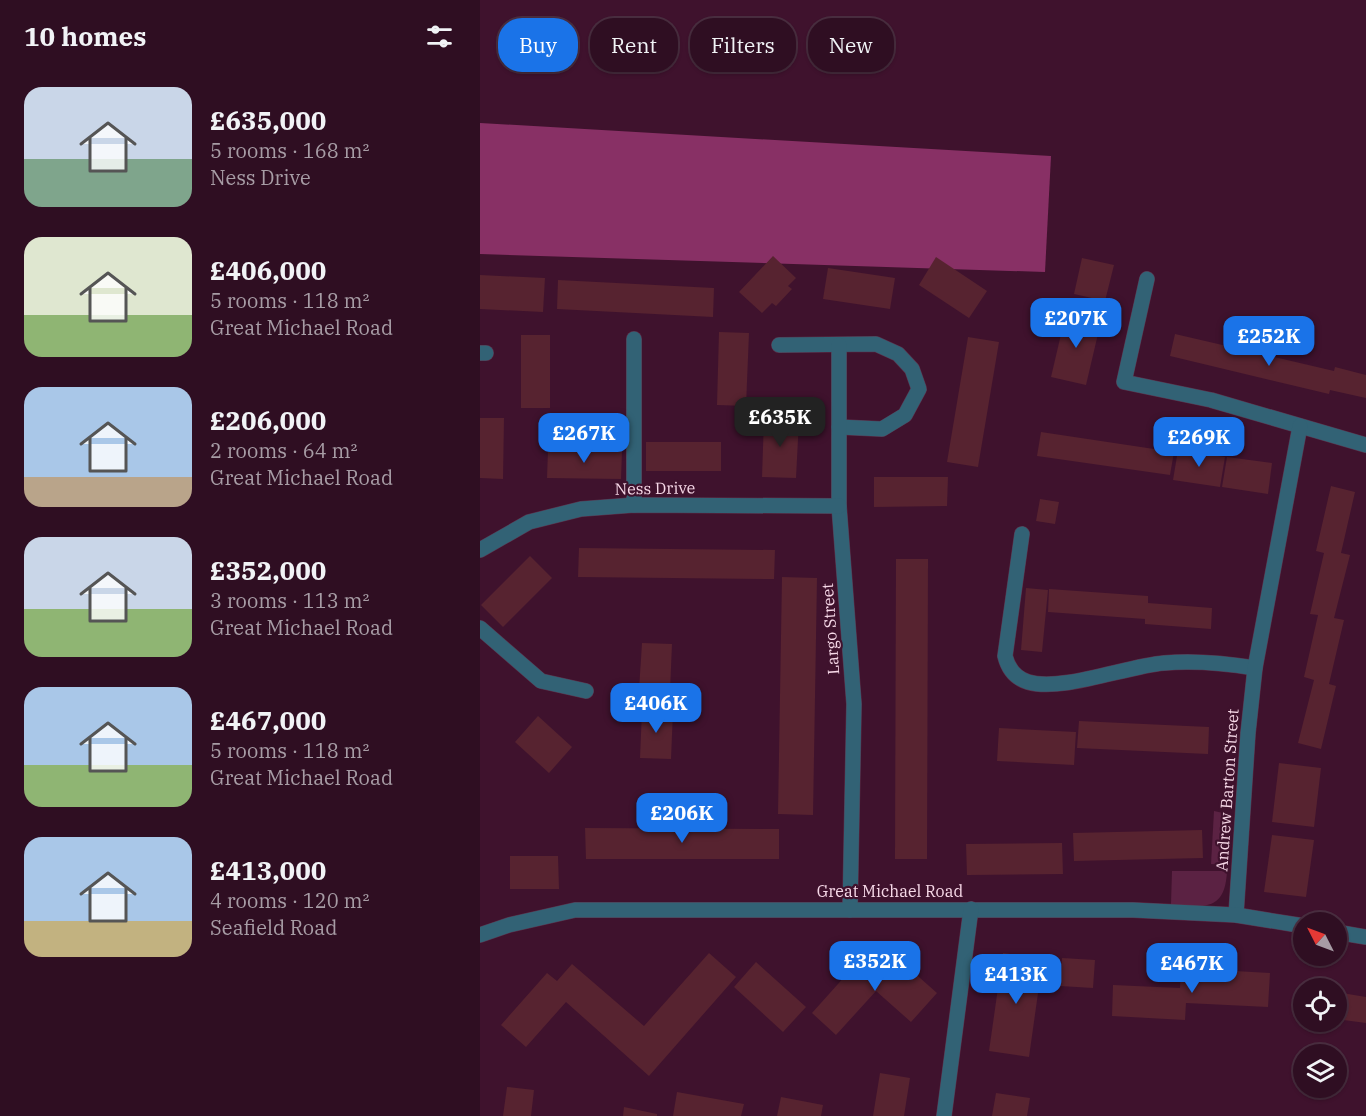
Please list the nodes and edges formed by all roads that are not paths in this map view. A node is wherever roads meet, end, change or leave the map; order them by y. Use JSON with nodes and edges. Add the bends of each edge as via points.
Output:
{"nodes":[{"id":1,"x":1147,"y":279,"type":"dead end"},
{"id":2,"x":634,"y":339,"type":"dead end"},
{"id":3,"x":779,"y":345,"type":"dead end"},
{"id":4,"x":839,"y":345,"type":"junction"},
{"id":5,"x":1300,"y":426,"type":"junction"},
{"id":6,"x":839,"y":427,"type":"junction"},
{"id":7,"x":1366,"y":445,"type":"edge"},
{"id":8,"x":634,"y":505,"type":"junction"},
{"id":9,"x":839,"y":506,"type":"junction"},
{"id":10,"x":1022,"y":534,"type":"dead end"},
{"id":11,"x":480,"y":550,"type":"edge"},
{"id":12,"x":480,"y":628,"type":"edge"},
{"id":13,"x":1255,"y":668,"type":"junction"},
{"id":14,"x":585,"y":691,"type":"dead end"},
{"id":15,"x":971,"y":909,"type":"junction"},
{"id":16,"x":850,"y":910,"type":"junction"},
{"id":17,"x":1236,"y":915,"type":"junction"},
{"id":18,"x":1293,"y":924,"type":"edge"},
{"id":19,"x":1347,"y":934,"type":"edge"},
{"id":20,"x":480,"y":935,"type":"edge"},
{"id":21,"x":1366,"y":937,"type":"edge"},
{"id":22,"x":944,"y":1116,"type":"edge"}],
"edges":[{"from":1,"to":5,"type":"street","via":[[1124,382],[1211,400]]},
{"from":2,"to":8,"type":"street"},
{"from":3,"to":4,"type":"street"},
{"from":4,"to":6,"type":"street","name":"Largo Street"},
{"from":4,"to":6,"type":"street","via":[[876,344],[898,354],[912,369],[919,389],[905,415],[882,429]]},
{"from":5,"to":7,"type":"street"},
{"from":5,"to":13,"type":"street","name":"Andrew Barton Street"},
{"from":6,"to":9,"type":"street","name":"Largo Street"},
{"from":8,"to":9,"type":"street","name":"Ness Drive"},
{"from":8,"to":11,"type":"street","name":"Ness Drive","via":[[582,509],[529,522]]},
{"from":9,"to":16,"type":"street","name":"Largo Street","via":[[854,704]]},
{"from":10,"to":13,"type":"street","via":[[1005,656],[1008,668],[1018,677],[1049,684],[1188,661]]},
{"from":12,"to":14,"type":"street","via":[[541,681]]},
{"from":13,"to":17,"type":"street","name":"Andrew Barton Street"},
{"from":15,"to":16,"type":"street","name":"Great Michael Road"},
{"from":15,"to":17,"type":"street","name":"Great Michael Road","via":[[1133,909]]},
{"from":15,"to":22,"type":"street"},
{"from":16,"to":20,"type":"street","name":"Great Michael Road","via":[[575,910]]},
{"from":17,"to":18,"type":"street","name":"Great Michael Road"},
{"from":19,"to":21,"type":"street"}]}
